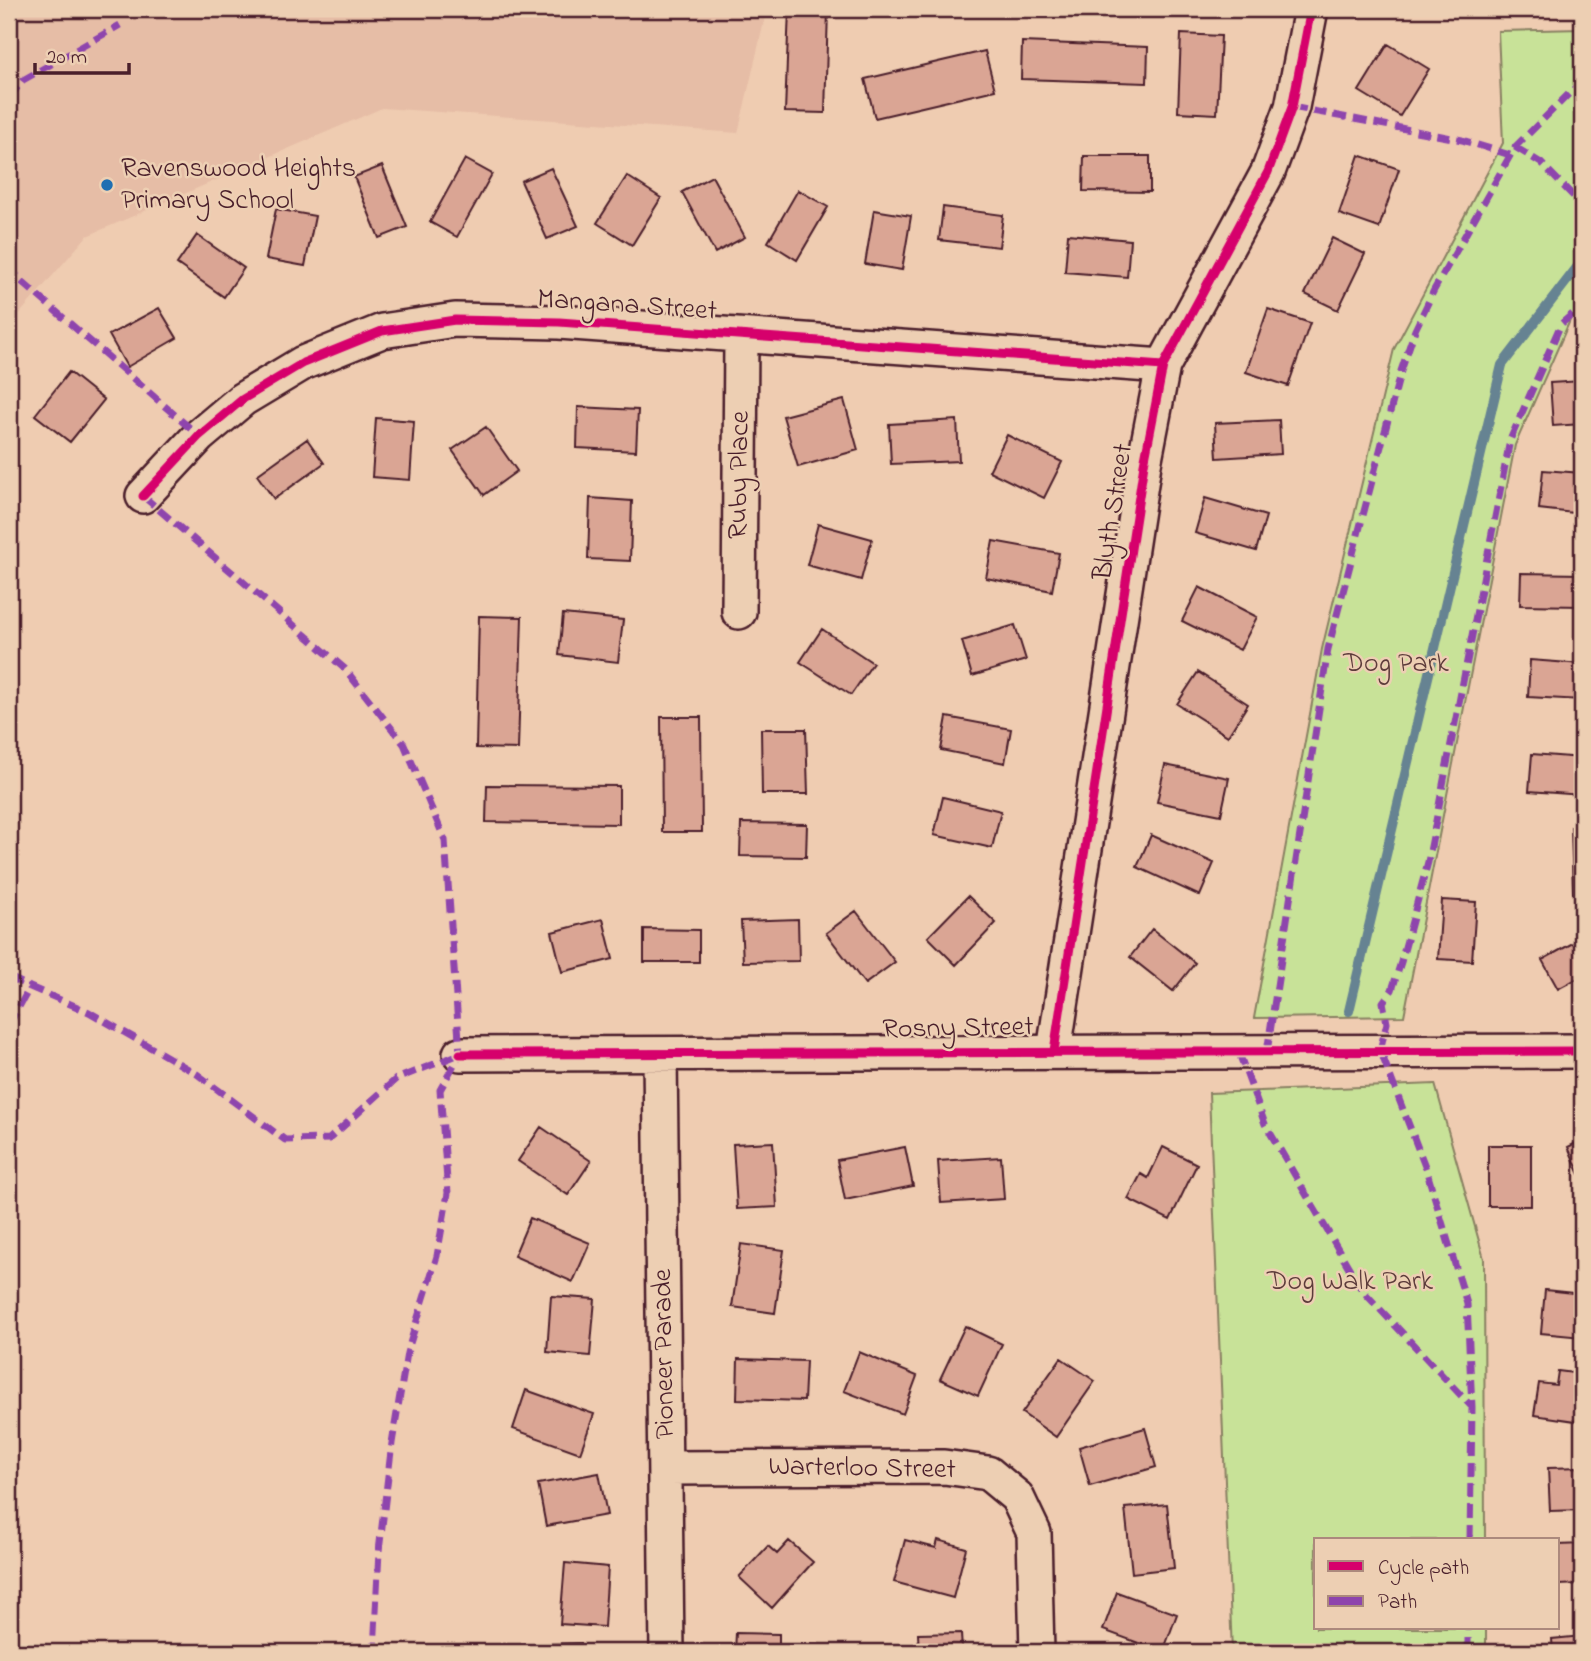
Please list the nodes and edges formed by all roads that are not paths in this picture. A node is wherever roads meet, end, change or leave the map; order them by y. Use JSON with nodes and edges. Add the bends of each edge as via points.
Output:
{"nodes":[{"id":1,"x":1311,"y":9,"type":"edge"},
{"id":2,"x":741,"y":337,"type":"junction"},
{"id":3,"x":1163,"y":366,"type":"junction"},
{"id":4,"x":143,"y":496,"type":"dead end"},
{"id":5,"x":739,"y":612,"type":"dead end"},
{"id":6,"x":1054,"y":1051,"type":"junction"},
{"id":7,"x":1582,"y":1051,"type":"edge"},
{"id":8,"x":460,"y":1054,"type":"dead end"},
{"id":9,"x":660,"y":1056,"type":"junction"},
{"id":10,"x":666,"y":1468,"type":"junction"},
{"id":11,"x":667,"y":1652,"type":"edge"},
{"id":12,"x":1037,"y":1652,"type":"edge"}],
"edges":[{"from":1,"to":3,"type":"street","name":"Blyth Street","via":[[1292,107],[1268,172]]},
{"from":2,"to":3,"type":"street","name":"Mangana Street"},
{"from":2,"to":4,"type":"street","name":"Mangana Street","via":[[559,322],[455,320],[382,331],[303,363],[243,399],[199,436]]},
{"from":2,"to":5,"type":"street","name":"Ruby Place"},
{"from":3,"to":6,"type":"street","name":"Blyth Street"},
{"from":6,"to":7,"type":"street","name":"Rosny Street"},
{"from":6,"to":9,"type":"street","name":"Rosny Street"},
{"from":8,"to":9,"type":"street","name":"Rosny Street"},
{"from":9,"to":10,"type":"street","name":"Pioneer Parade"},
{"from":10,"to":11,"type":"street","name":"Pioneer Parade"},
{"from":10,"to":12,"type":"street","name":"Warterloo Street","via":[[944,1467],[988,1473],[1017,1497],[1034,1533]]}]}
